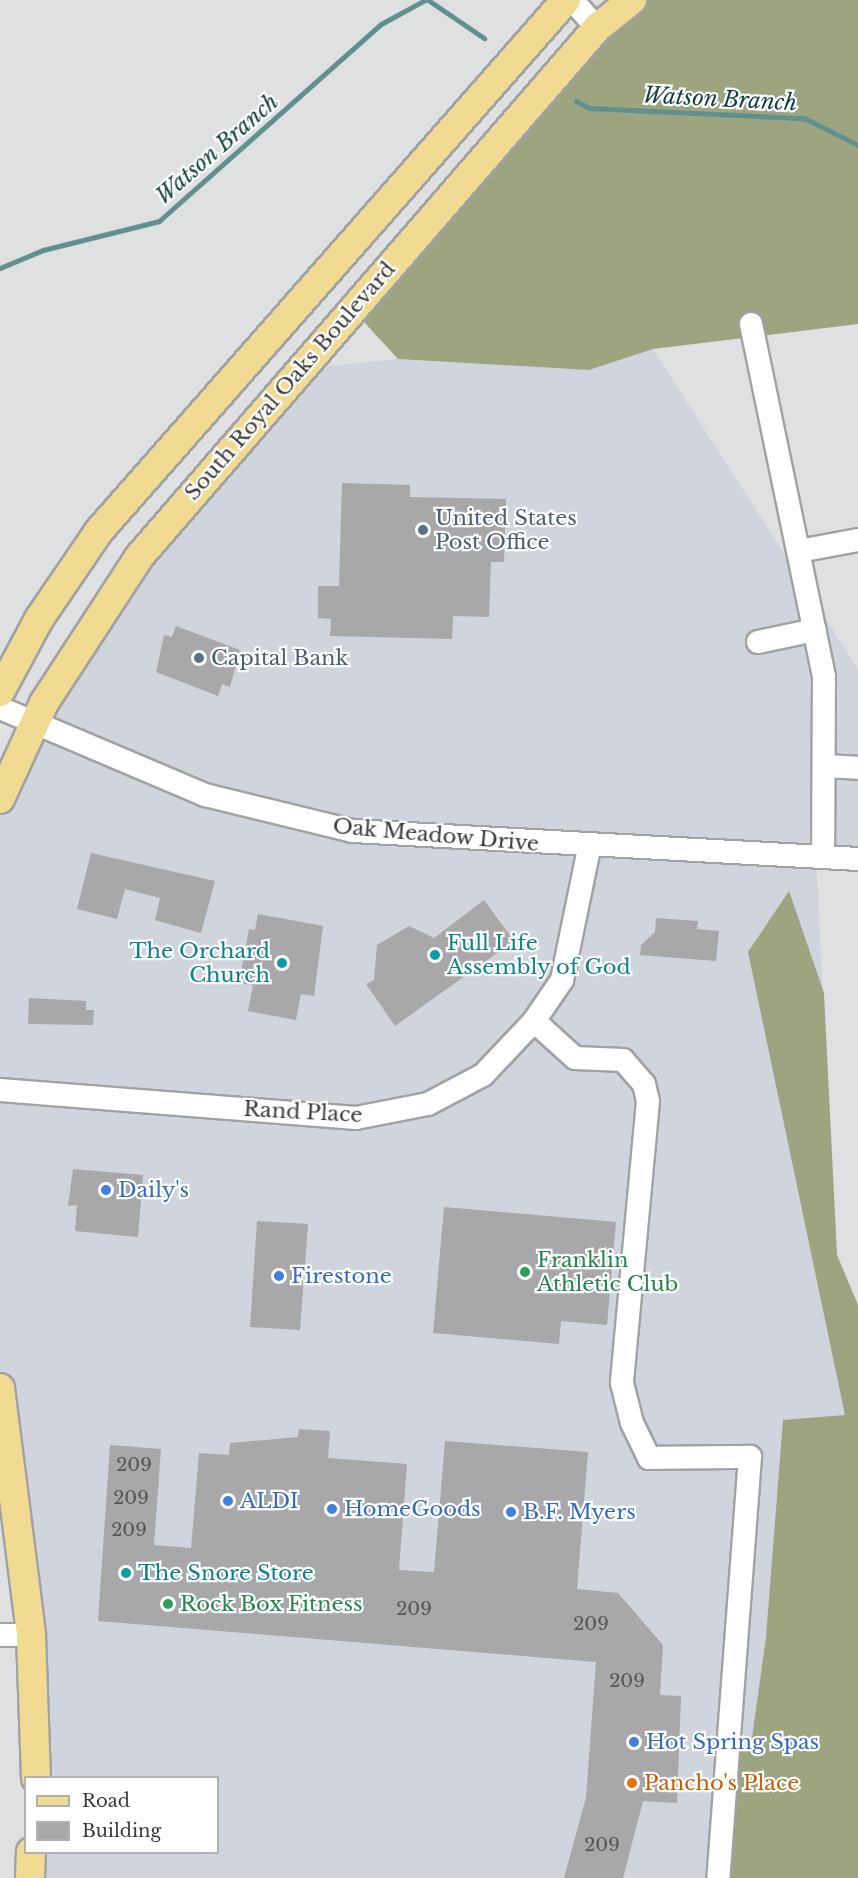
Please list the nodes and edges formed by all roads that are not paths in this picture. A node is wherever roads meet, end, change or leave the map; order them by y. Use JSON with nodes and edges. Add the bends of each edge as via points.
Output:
{"nodes":[{"id":1,"x":566,"y":0,"type":"edge"},
{"id":2,"x":572,"y":0,"type":"edge"},
{"id":3,"x":629,"y":1,"type":"edge"},
{"id":4,"x":597,"y":28,"type":"junction"},
{"id":5,"x":751,"y":324,"type":"dead end"},
{"id":6,"x":858,"y":540,"type":"edge"},
{"id":7,"x":799,"y":551,"type":"junction"},
{"id":8,"x":815,"y":630,"type":"junction"},
{"id":9,"x":758,"y":642,"type":"dead end"},
{"id":10,"x":0,"y":692,"type":"edge"},
{"id":11,"x":0,"y":708,"type":"edge"},
{"id":12,"x":33,"y":722,"type":"junction"},
{"id":13,"x":824,"y":766,"type":"junction"},
{"id":14,"x":858,"y":768,"type":"edge"},
{"id":15,"x":0,"y":799,"type":"edge"},
{"id":16,"x":589,"y":848,"type":"junction"},
{"id":17,"x":823,"y":857,"type":"junction"},
{"id":18,"x":858,"y":859,"type":"edge"},
{"id":19,"x":534,"y":1021,"type":"junction"},
{"id":20,"x":0,"y":1090,"type":"edge"},
{"id":21,"x":0,"y":1388,"type":"edge"},
{"id":22,"x":0,"y":1635,"type":"edge"},
{"id":23,"x":31,"y":1635,"type":"junction"},
{"id":24,"x":36,"y":1776,"type":"edge"},
{"id":25,"x":31,"y":1854,"type":"edge"},
{"id":26,"x":30,"y":1878,"type":"edge"},
{"id":27,"x":718,"y":1878,"type":"edge"}],
"edges":[{"from":1,"to":10,"type":"main road","name":"South Royal Oaks Boulevard","via":[[99,531],[39,619]]},
{"from":2,"to":4,"type":"street"},
{"from":3,"to":4,"type":"main road","name":"South Royal Oaks Boulevard"},
{"from":4,"to":12,"type":"main road","name":"South Royal Oaks Boulevard","via":[[139,557],[81,638]]},
{"from":5,"to":7,"type":"street"},
{"from":6,"to":7,"type":"street"},
{"from":7,"to":8,"type":"street"},
{"from":8,"to":9,"type":"street"},
{"from":8,"to":13,"type":"street","via":[[824,677]]},
{"from":11,"to":12,"type":"street","name":"Oak Meadow Drive"},
{"from":12,"to":15,"type":"main road","name":"South Royal Oaks Boulevard"},
{"from":12,"to":16,"type":"street","name":"Oak Meadow Drive","via":[[146,772],[260,812],[353,831]]},
{"from":13,"to":14,"type":"street"},
{"from":13,"to":17,"type":"street"},
{"from":16,"to":17,"type":"street","name":"Oak Meadow Drive"},
{"from":16,"to":19,"type":"street","name":"Rand Place","via":[[562,980]]},
{"from":17,"to":18,"type":"street","name":"Oak Meadow Drive"},
{"from":19,"to":20,"type":"street","name":"Rand Place","via":[[483,1075],[428,1104],[356,1118]]},
{"from":19,"to":27,"type":"street","via":[[575,1058],[622,1060],[644,1084],[648,1101],[622,1383],[636,1432],[649,1458],[750,1457]]},
{"from":21,"to":23,"type":"main road"},
{"from":22,"to":23,"type":"street"},
{"from":23,"to":24,"type":"main road"},
{"from":25,"to":26,"type":"main road"}]}
